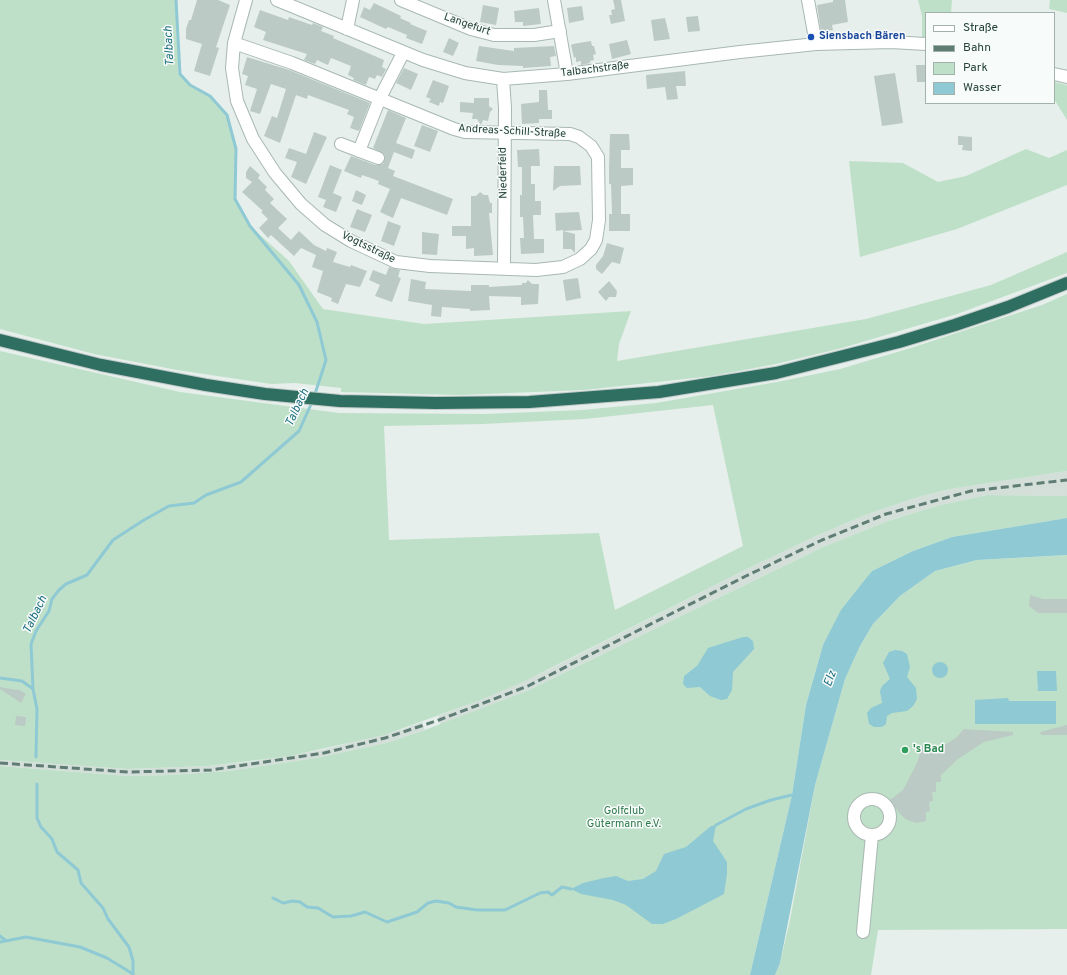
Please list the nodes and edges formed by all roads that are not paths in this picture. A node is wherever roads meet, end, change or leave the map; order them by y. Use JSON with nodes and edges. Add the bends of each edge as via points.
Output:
{"nodes":[{"id":1,"x":246,"y":0,"type":"edge"},
{"id":2,"x":277,"y":0,"type":"edge"},
{"id":3,"x":353,"y":0,"type":"edge"},
{"id":4,"x":401,"y":0,"type":"edge"},
{"id":5,"x":554,"y":0,"type":"edge"},
{"id":6,"x":808,"y":0,"type":"edge"},
{"id":7,"x":347,"y":29,"type":"junction"},
{"id":8,"x":560,"y":31,"type":"junction"},
{"id":9,"x":234,"y":43,"type":"junction"},
{"id":10,"x":816,"y":44,"type":"junction"},
{"id":11,"x":925,"y":44,"type":"edge"},
{"id":12,"x":403,"y":53,"type":"junction"},
{"id":13,"x":567,"y":74,"type":"junction"},
{"id":14,"x":1055,"y":74,"type":"edge"},
{"id":15,"x":1067,"y":77,"type":"edge"},
{"id":16,"x":503,"y":79,"type":"junction"},
{"id":17,"x":380,"y":98,"type":"junction"},
{"id":18,"x":504,"y":133,"type":"junction"},
{"id":19,"x":579,"y":137,"type":"joint"},
{"id":20,"x":341,"y":144,"type":"dead end"},
{"id":21,"x":359,"y":151,"type":"junction"},
{"id":22,"x":378,"y":158,"type":"dead end"},
{"id":23,"x":504,"y":268,"type":"junction"},
{"id":24,"x":1067,"y":283,"type":"edge"},
{"id":25,"x":0,"y":340,"type":"edge"},
{"id":26,"x":872,"y":836,"type":"dead end"},
{"id":27,"x":863,"y":932,"type":"dead end"}],
"edges":[{"from":1,"to":9,"type":"street","name":"Vogtsstraße"},
{"from":2,"to":7,"type":"street","name":"Talbachstraße"},
{"from":3,"to":7,"type":"street"},
{"from":4,"to":8,"type":"street","name":"Langefurt","via":[[494,34],[534,35]]},
{"from":5,"to":8,"type":"street"},
{"from":6,"to":10,"type":"street"},
{"from":7,"to":12,"type":"street","name":"Talbachstraße"},
{"from":8,"to":13,"type":"street"},
{"from":9,"to":17,"type":"street","name":"Andreas-Schill-Straße"},
{"from":9,"to":23,"type":"street","name":"Vogtsstraße","via":[[232,68],[237,101],[253,139],[275,173],[301,204],[325,225],[396,262],[430,266]]},
{"from":10,"to":11,"type":"street","name":"Talbachstraße"},
{"from":10,"to":13,"type":"street","name":"Talbachstraße"},
{"from":12,"to":16,"type":"street","name":"Talbachstraße","via":[[465,73]]},
{"from":12,"to":17,"type":"street"},
{"from":13,"to":16,"type":"street","name":"Talbachstraße"},
{"from":14,"to":15,"type":"street"},
{"from":16,"to":18,"type":"street","name":"Niederfeld"},
{"from":17,"to":18,"type":"street","name":"Andreas-Schill-Straße","via":[[454,130]]},
{"from":17,"to":21,"type":"street"},
{"from":18,"to":19,"type":"street","name":"Andreas-Schill-Straße","via":[[570,134]]},
{"from":18,"to":23,"type":"street","name":"Niederfeld"},
{"from":19,"to":23,"type":"street","name":"Vogtsstraße","via":[[591,146],[598,157],[599,220],[596,240],[591,249],[580,259],[563,267],[536,270]]},
{"from":20,"to":21,"type":"street"},
{"from":21,"to":22,"type":"street"},
{"from":24,"to":25,"type":"highway","via":[[1008,307],[899,342],[776,373],[659,392],[529,402],[340,401],[291,396],[206,385],[101,365]]},
{"from":26,"to":27,"type":"street"}]}
